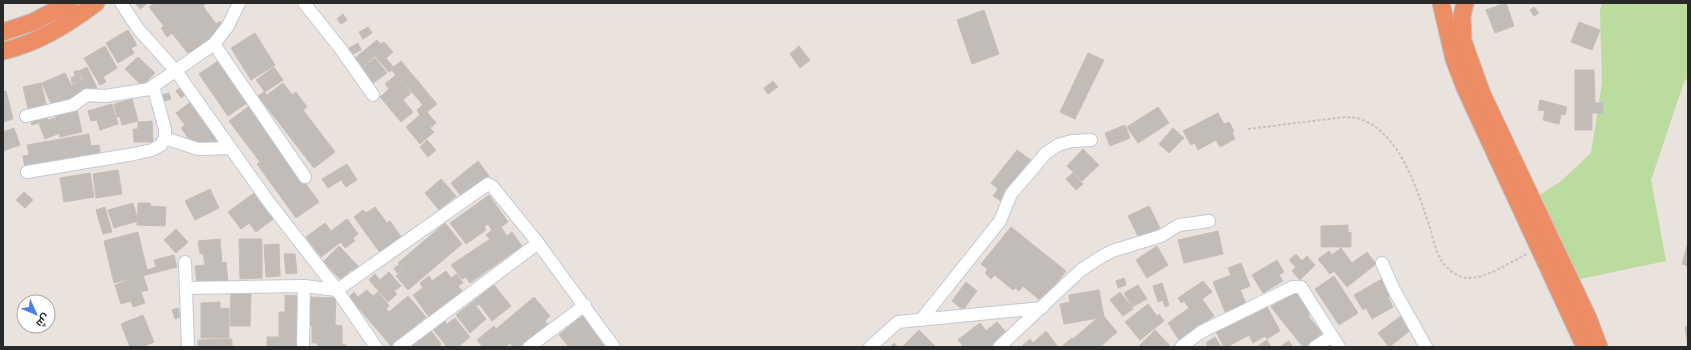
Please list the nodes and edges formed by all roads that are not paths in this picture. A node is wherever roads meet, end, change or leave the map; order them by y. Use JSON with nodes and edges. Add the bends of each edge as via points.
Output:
{"nodes":[{"id":1,"x":69,"y":3,"type":"edge"},
{"id":2,"x":96,"y":3,"type":"edge"},
{"id":3,"x":121,"y":3,"type":"edge"},
{"id":4,"x":239,"y":3,"type":"edge"},
{"id":5,"x":304,"y":3,"type":"edge"},
{"id":6,"x":1441,"y":3,"type":"edge"},
{"id":7,"x":1466,"y":8,"type":"edge"},
{"id":8,"x":3,"y":32,"type":"edge"},
{"id":9,"x":214,"y":44,"type":"junction"},
{"id":10,"x":3,"y":51,"type":"edge"},
{"id":11,"x":176,"y":72,"type":"junction"},
{"id":12,"x":153,"y":86,"type":"junction"},
{"id":13,"x":374,"y":95,"type":"dead end"},
{"id":14,"x":26,"y":116,"type":"dead end"},
{"id":15,"x":165,"y":138,"type":"junction"},
{"id":16,"x":1091,"y":140,"type":"dead end"},
{"id":17,"x":230,"y":148,"type":"junction"},
{"id":18,"x":27,"y":172,"type":"dead end"},
{"id":19,"x":305,"y":177,"type":"dead end"},
{"id":20,"x":1209,"y":221,"type":"dead end"},
{"id":21,"x":538,"y":243,"type":"junction"},
{"id":22,"x":185,"y":262,"type":"dead end"},
{"id":23,"x":1382,"y":263,"type":"dead end"},
{"id":24,"x":304,"y":286,"type":"junction"},
{"id":25,"x":186,"y":288,"type":"junction"},
{"id":26,"x":337,"y":290,"type":"junction"},
{"id":27,"x":584,"y":305,"type":"junction"},
{"id":28,"x":1042,"y":308,"type":"junction"},
{"id":29,"x":921,"y":320,"type":"junction"},
{"id":30,"x":1332,"y":336,"type":"junction"},
{"id":31,"x":188,"y":347,"type":"edge"},
{"id":32,"x":303,"y":347,"type":"edge"},
{"id":33,"x":376,"y":347,"type":"edge"},
{"id":34,"x":399,"y":347,"type":"edge"},
{"id":35,"x":529,"y":347,"type":"edge"},
{"id":36,"x":614,"y":347,"type":"edge"},
{"id":37,"x":870,"y":347,"type":"edge"},
{"id":38,"x":999,"y":347,"type":"edge"},
{"id":39,"x":1181,"y":347,"type":"edge"},
{"id":40,"x":1315,"y":347,"type":"edge"},
{"id":41,"x":1339,"y":347,"type":"edge"},
{"id":42,"x":1426,"y":347,"type":"edge"},
{"id":43,"x":1585,"y":347,"type":"edge"},
{"id":44,"x":1599,"y":347,"type":"edge"}],
"edges":[{"from":1,"to":8,"type":"highway","via":[[33,22]]},
{"from":2,"to":10,"type":"highway","via":[[60,28],[34,41]]},
{"from":3,"to":11,"type":"street","via":[[139,30]]},
{"from":4,"to":9,"type":"street","via":[[228,26]]},
{"from":5,"to":13,"type":"street"},
{"from":6,"to":43,"type":"highway","via":[[1454,59],[1465,88]]},
{"from":7,"to":44,"type":"highway","via":[[1463,41],[1482,94],[1585,311]]},
{"from":9,"to":11,"type":"street"},
{"from":9,"to":19,"type":"street"},
{"from":11,"to":12,"type":"street"},
{"from":11,"to":17,"type":"street"},
{"from":12,"to":14,"type":"street","via":[[122,95],[87,95],[73,105]]},
{"from":12,"to":15,"type":"street","via":[[165,129]]},
{"from":15,"to":17,"type":"street","via":[[198,149]]},
{"from":15,"to":18,"type":"street","via":[[161,145],[152,150]]},
{"from":16,"to":29,"type":"street","via":[[1058,145],[1046,153],[1012,194],[1000,221]]},
{"from":17,"to":26,"type":"street"},
{"from":20,"to":28,"type":"street","via":[[1179,225],[1161,236],[1112,251],[1081,270]]},
{"from":21,"to":26,"type":"street","via":[[488,184]]},
{"from":21,"to":27,"type":"street"},
{"from":21,"to":34,"type":"street"},
{"from":22,"to":25,"type":"street"},
{"from":23,"to":42,"type":"street"},
{"from":24,"to":25,"type":"street"},
{"from":24,"to":26,"type":"street"},
{"from":24,"to":32,"type":"street"},
{"from":25,"to":31,"type":"street"},
{"from":26,"to":33,"type":"street"},
{"from":27,"to":35,"type":"street"},
{"from":27,"to":36,"type":"street"},
{"from":28,"to":29,"type":"street"},
{"from":28,"to":38,"type":"street"},
{"from":29,"to":37,"type":"street","via":[[898,322]]},
{"from":30,"to":39,"type":"street","via":[[1301,287],[1293,287],[1201,332]]},
{"from":30,"to":40,"type":"street"},
{"from":30,"to":41,"type":"street"}]}
